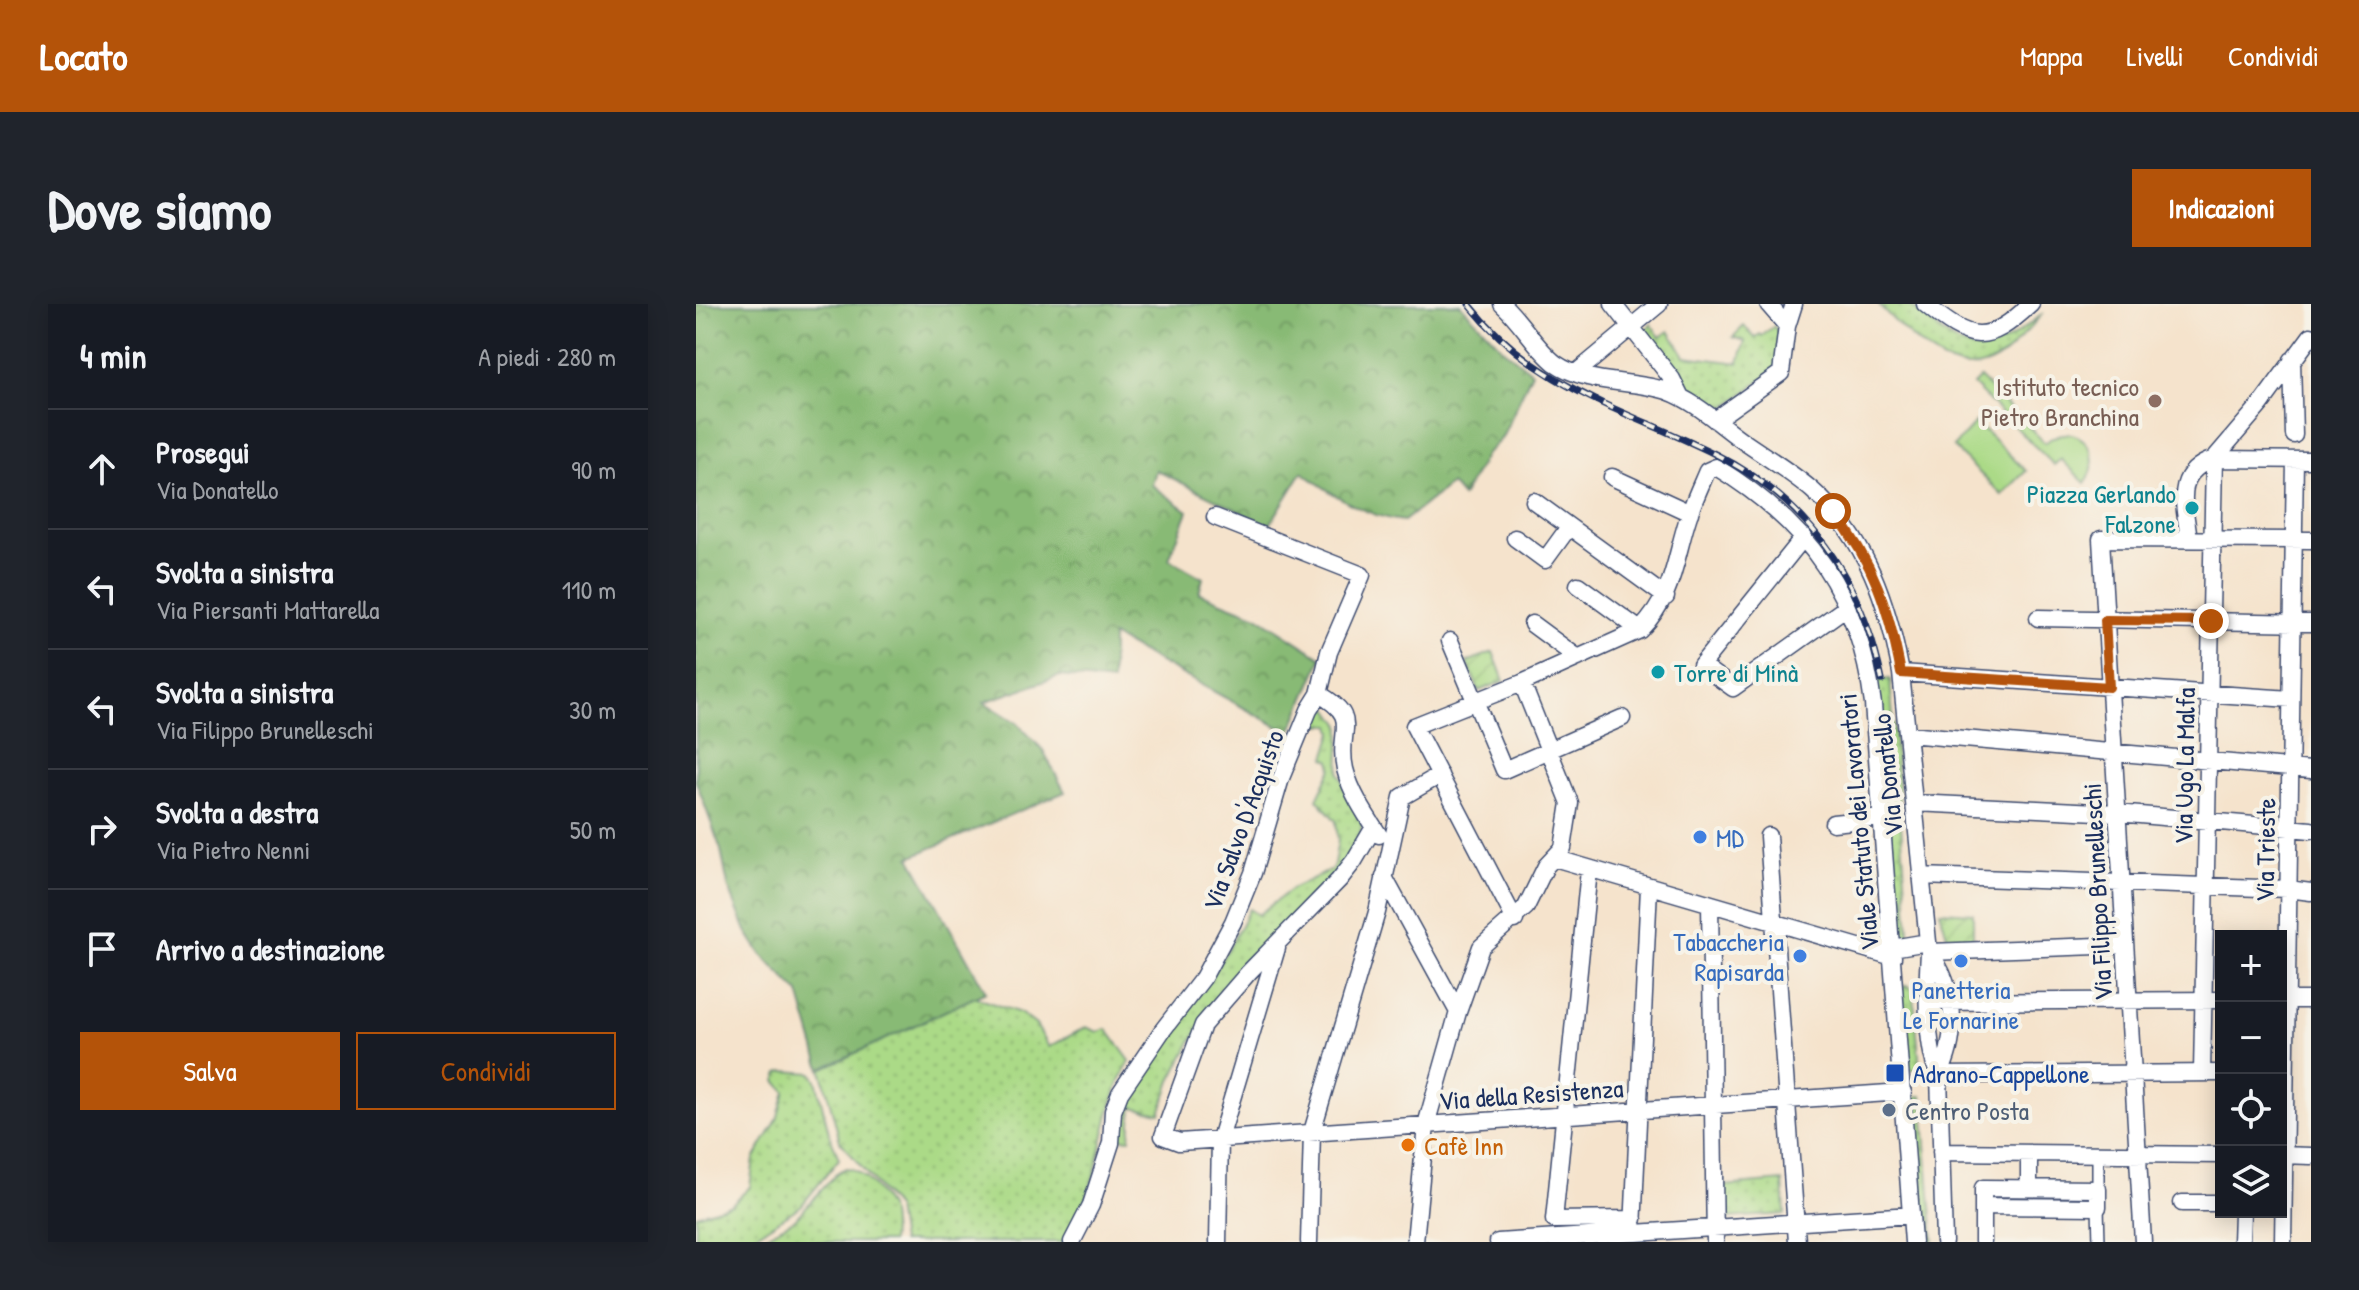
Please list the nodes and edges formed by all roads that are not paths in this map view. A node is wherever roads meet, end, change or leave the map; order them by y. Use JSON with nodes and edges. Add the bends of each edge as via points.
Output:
{"nodes":[{"id":1,"x":1502,"y":304,"type":"edge"},
{"id":2,"x":1613,"y":304,"type":"edge"},
{"id":3,"x":1659,"y":304,"type":"edge"},
{"id":4,"x":1768,"y":304,"type":"edge"},
{"id":5,"x":1794,"y":304,"type":"edge"},
{"id":6,"x":1925,"y":304,"type":"edge"},
{"id":7,"x":2031,"y":304,"type":"edge"},
{"id":8,"x":1632,"y":326,"type":"junction"},
{"id":9,"x":1787,"y":326,"type":"junction"},
{"id":10,"x":2311,"y":336,"type":"edge"},
{"id":11,"x":2292,"y":360,"type":"junction"},
{"id":12,"x":1576,"y":373,"type":"junction"},
{"id":13,"x":1681,"y":397,"type":"junction"},
{"id":14,"x":1715,"y":420,"type":"junction"},
{"id":15,"x":2294,"y":435,"type":"dead end"},
{"id":16,"x":2214,"y":459,"type":"junction"},
{"id":17,"x":2303,"y":460,"type":"edge"},
{"id":18,"x":1612,"y":477,"type":"dead end"},
{"id":19,"x":1534,"y":501,"type":"dead end"},
{"id":20,"x":1690,"y":513,"type":"junction"},
{"id":21,"x":1215,"y":517,"type":"dead end"},
{"id":22,"x":1569,"y":527,"type":"junction"},
{"id":23,"x":1804,"y":537,"type":"junction"},
{"id":24,"x":1515,"y":538,"type":"dead end"},
{"id":25,"x":2189,"y":539,"type":"junction"},
{"id":26,"x":2213,"y":540,"type":"junction"},
{"id":27,"x":2294,"y":540,"type":"junction"},
{"id":28,"x":2311,"y":540,"type":"edge"},
{"id":29,"x":1578,"y":585,"type":"dead end"},
{"id":30,"x":1666,"y":597,"type":"junction"},
{"id":31,"x":1848,"y":606,"type":"junction"},
{"id":32,"x":2038,"y":618,"type":"dead end"},
{"id":33,"x":2105,"y":620,"type":"junction"},
{"id":34,"x":2211,"y":621,"type":"junction"},
{"id":35,"x":2292,"y":623,"type":"junction"},
{"id":36,"x":2311,"y":623,"type":"edge"},
{"id":37,"x":1532,"y":624,"type":"dead end"},
{"id":38,"x":1640,"y":630,"type":"junction"},
{"id":39,"x":1450,"y":641,"type":"dead end"},
{"id":40,"x":1578,"y":658,"type":"junction"},
{"id":41,"x":1901,"y":673,"type":"junction"},
{"id":42,"x":1522,"y":683,"type":"junction"},
{"id":43,"x":2109,"y":687,"type":"junction"},
{"id":44,"x":1319,"y":694,"type":"junction"},
{"id":45,"x":2210,"y":694,"type":"junction"},
{"id":46,"x":2291,"y":699,"type":"junction"},
{"id":47,"x":1476,"y":701,"type":"junction"},
{"id":48,"x":1622,"y":718,"type":"dead end"},
{"id":49,"x":1908,"y":734,"type":"junction"},
{"id":50,"x":1549,"y":751,"type":"junction"},
{"id":51,"x":2113,"y":752,"type":"junction"},
{"id":52,"x":2208,"y":760,"type":"junction"},
{"id":53,"x":2290,"y":768,"type":"junction"},
{"id":54,"x":2311,"y":770,"type":"edge"},
{"id":55,"x":1440,"y":775,"type":"junction"},
{"id":56,"x":1915,"y":803,"type":"junction"},
{"id":57,"x":2117,"y":813,"type":"junction"},
{"id":58,"x":1882,"y":818,"type":"junction"},
{"id":59,"x":2207,"y":821,"type":"junction"},
{"id":60,"x":1833,"y":823,"type":"dead end"},
{"id":61,"x":1374,"y":827,"type":"junction"},
{"id":62,"x":2289,"y":828,"type":"junction"},
{"id":63,"x":2311,"y":830,"type":"edge"},
{"id":64,"x":1768,"y":836,"type":"dead end"},
{"id":65,"x":1388,"y":850,"type":"junction"},
{"id":66,"x":1554,"y":858,"type":"junction"},
{"id":67,"x":1589,"y":870,"type":"junction"},
{"id":68,"x":1921,"y":876,"type":"junction"},
{"id":69,"x":1384,"y":877,"type":"junction"},
{"id":70,"x":2121,"y":883,"type":"junction"},
{"id":71,"x":2206,"y":886,"type":"junction"},
{"id":72,"x":1649,"y":887,"type":"junction"},
{"id":73,"x":2288,"y":889,"type":"junction"},
{"id":74,"x":2311,"y":892,"type":"edge"},
{"id":75,"x":1710,"y":904,"type":"junction"},
{"id":76,"x":1515,"y":920,"type":"junction"},
{"id":77,"x":1773,"y":923,"type":"junction"},
{"id":78,"x":2287,"y":930,"type":"edge"},
{"id":79,"x":1278,"y":945,"type":"junction"},
{"id":80,"x":2125,"y":945,"type":"junction"},
{"id":81,"x":1928,"y":947,"type":"junction"},
{"id":82,"x":1893,"y":958,"type":"junction"},
{"id":83,"x":1927,"y":977,"type":"junction"},
{"id":84,"x":2204,"y":1000,"type":"junction"},
{"id":85,"x":2215,"y":1000,"type":"edge"},
{"id":86,"x":2287,"y":1000,"type":"edge"},
{"id":87,"x":2311,"y":1000,"type":"edge"},
{"id":88,"x":2128,"y":1001,"type":"junction"},
{"id":89,"x":1929,"y":1002,"type":"junction"},
{"id":90,"x":1951,"y":1002,"type":"junction"},
{"id":91,"x":1458,"y":1012,"type":"junction"},
{"id":92,"x":2202,"y":1073,"type":"junction"},
{"id":93,"x":2215,"y":1073,"type":"edge"},
{"id":94,"x":2283,"y":1074,"type":"edge"},
{"id":95,"x":1939,"y":1075,"type":"junction"},
{"id":96,"x":2132,"y":1075,"type":"junction"},
{"id":97,"x":1903,"y":1092,"type":"junction"},
{"id":98,"x":1787,"y":1100,"type":"junction"},
{"id":99,"x":1713,"y":1105,"type":"junction"},
{"id":100,"x":1640,"y":1110,"type":"junction"},
{"id":101,"x":1565,"y":1116,"type":"junction"},
{"id":102,"x":1426,"y":1125,"type":"junction"},
{"id":103,"x":1312,"y":1132,"type":"junction"},
{"id":104,"x":1220,"y":1139,"type":"junction"},
{"id":105,"x":2283,"y":1146,"type":"edge"},
{"id":106,"x":1941,"y":1152,"type":"junction"},
{"id":107,"x":2029,"y":1153,"type":"junction"},
{"id":108,"x":2098,"y":1154,"type":"junction"},
{"id":109,"x":2137,"y":1154,"type":"junction"},
{"id":110,"x":2215,"y":1155,"type":"edge"},
{"id":111,"x":2287,"y":1155,"type":"edge"},
{"id":112,"x":2311,"y":1156,"type":"edge"},
{"id":113,"x":2029,"y":1188,"type":"junction"},
{"id":114,"x":2098,"y":1189,"type":"junction"},
{"id":115,"x":2182,"y":1203,"type":"dead end"},
{"id":116,"x":2215,"y":1203,"type":"edge"},
{"id":117,"x":1983,"y":1206,"type":"junction"},
{"id":118,"x":2098,"y":1207,"type":"junction"},
{"id":119,"x":1911,"y":1215,"type":"junction"},
{"id":120,"x":2242,"y":1218,"type":"edge"},
{"id":121,"x":2283,"y":1218,"type":"edge"},
{"id":122,"x":1796,"y":1223,"type":"junction"},
{"id":123,"x":1633,"y":1232,"type":"edge"},
{"id":124,"x":1715,"y":1235,"type":"edge"},
{"id":125,"x":1415,"y":1240,"type":"edge"},
{"id":126,"x":1072,"y":1242,"type":"edge"},
{"id":127,"x":1218,"y":1242,"type":"edge"},
{"id":128,"x":1309,"y":1242,"type":"edge"},
{"id":129,"x":1498,"y":1242,"type":"edge"},
{"id":130,"x":1797,"y":1242,"type":"edge"},
{"id":131,"x":1913,"y":1242,"type":"edge"},
{"id":132,"x":1944,"y":1242,"type":"edge"},
{"id":133,"x":1983,"y":1242,"type":"edge"},
{"id":134,"x":2099,"y":1242,"type":"edge"},
{"id":135,"x":2143,"y":1242,"type":"edge"},
{"id":136,"x":2241,"y":1242,"type":"edge"},
{"id":137,"x":2283,"y":1242,"type":"edge"}],
"edges":[{"from":1,"to":12,"type":"street","via":[[1556,363]]},
{"from":2,"to":8,"type":"street"},
{"from":3,"to":8,"type":"street"},
{"from":4,"to":9,"type":"street"},
{"from":5,"to":9,"type":"street"},
{"from":6,"to":7,"type":"street","via":[[1957,328],[1980,335],[2003,327]]},
{"from":8,"to":12,"type":"street"},
{"from":8,"to":13,"type":"street"},
{"from":9,"to":14,"type":"street","via":[[1781,373]]},
{"from":10,"to":11,"type":"street"},
{"from":11,"to":15,"type":"street"},
{"from":11,"to":16,"type":"street"},
{"from":12,"to":13,"type":"street"},
{"from":13,"to":14,"type":"street","name":"Via Donatello"},
{"from":14,"to":41,"type":"street","name":"Via Donatello","via":[[1814,492],[1854,538],[1883,599]]},
{"from":16,"to":17,"type":"street"},
{"from":16,"to":25,"type":"street","via":[[2186,480]]},
{"from":16,"to":26,"type":"street","name":"Via Ugo La Malfa"},
{"from":17,"to":27,"type":"street","name":"Via Trieste"},
{"from":18,"to":20,"type":"street"},
{"from":19,"to":22,"type":"street"},
{"from":20,"to":23,"type":"street","name":"Viale Statuto dei Lavoratori","via":[[1707,471],[1716,467],[1778,511]]},
{"from":20,"to":30,"type":"street"},
{"from":21,"to":44,"type":"street","name":"Via Salvo D'Acquisto","via":[[1362,575],[1329,652]]},
{"from":22,"to":24,"type":"street","via":[[1545,560]]},
{"from":22,"to":30,"type":"street"},
{"from":23,"to":31,"type":"street","name":"Viale Statuto dei Lavoratori"},
{"from":23,"to":31,"type":"street","via":[[1701,665],[1733,688]]},
{"from":25,"to":26,"type":"street"},
{"from":25,"to":33,"type":"street","name":"Via Filippo Brunelleschi","via":[[2101,539]]},
{"from":26,"to":27,"type":"street"},
{"from":26,"to":34,"type":"street","name":"Via Ugo La Malfa"},
{"from":27,"to":28,"type":"street"},
{"from":27,"to":35,"type":"street","name":"Via Trieste"},
{"from":29,"to":38,"type":"street"},
{"from":30,"to":38,"type":"street"},
{"from":31,"to":58,"type":"street","name":"Viale Statuto dei Lavoratori","via":[[1870,679]]},
{"from":32,"to":33,"type":"street"},
{"from":33,"to":34,"type":"street"},
{"from":33,"to":43,"type":"street","name":"Via Filippo Brunelleschi"},
{"from":34,"to":35,"type":"street"},
{"from":34,"to":45,"type":"street","name":"Via Ugo La Malfa"},
{"from":35,"to":36,"type":"street"},
{"from":35,"to":46,"type":"street","name":"Via Trieste"},
{"from":37,"to":40,"type":"street"},
{"from":38,"to":40,"type":"street"},
{"from":39,"to":47,"type":"street"},
{"from":40,"to":42,"type":"street"},
{"from":41,"to":43,"type":"street"},
{"from":41,"to":49,"type":"street","name":"Via Donatello"},
{"from":42,"to":47,"type":"street"},
{"from":42,"to":50,"type":"street"},
{"from":43,"to":45,"type":"street"},
{"from":43,"to":51,"type":"street","name":"Via Filippo Brunelleschi"},
{"from":44,"to":61,"type":"street","via":[[1335,702],[1346,717],[1345,768]]},
{"from":44,"to":126,"type":"street","name":"Via Salvo D'Acquisto","via":[[1281,778],[1233,922],[1203,978],[1120,1093],[1111,1143],[1091,1205]]},
{"from":45,"to":46,"type":"street"},
{"from":45,"to":52,"type":"street","name":"Via Ugo La Malfa"},
{"from":46,"to":53,"type":"street","name":"Via Trieste"},
{"from":47,"to":50,"type":"street","via":[[1504,770]]},
{"from":47,"to":55,"type":"street","via":[[1414,726]]},
{"from":48,"to":50,"type":"street"},
{"from":49,"to":51,"type":"street"},
{"from":49,"to":56,"type":"street","name":"Via Donatello"},
{"from":50,"to":66,"type":"street","via":[[1570,803],[1563,848]]},
{"from":51,"to":52,"type":"street"},
{"from":51,"to":57,"type":"street","name":"Via Filippo Brunelleschi"},
{"from":52,"to":53,"type":"street"},
{"from":52,"to":59,"type":"street","name":"Via Ugo La Malfa"},
{"from":53,"to":54,"type":"street"},
{"from":53,"to":62,"type":"street","name":"Via Trieste"},
{"from":55,"to":65,"type":"street","via":[[1402,797]]},
{"from":55,"to":76,"type":"street"},
{"from":56,"to":57,"type":"street"},
{"from":56,"to":68,"type":"street","name":"Via Donatello"},
{"from":57,"to":59,"type":"street"},
{"from":57,"to":70,"type":"street","name":"Via Filippo Brunelleschi"},
{"from":58,"to":60,"type":"street"},
{"from":58,"to":82,"type":"street","name":"Viale Statuto dei Lavoratori"},
{"from":59,"to":62,"type":"street"},
{"from":59,"to":71,"type":"street","name":"Via Ugo La Malfa"},
{"from":61,"to":65,"type":"street"},
{"from":61,"to":79,"type":"street","via":[[1339,880]]},
{"from":62,"to":63,"type":"street"},
{"from":62,"to":73,"type":"street","name":"Via Trieste"},
{"from":64,"to":77,"type":"street"},
{"from":65,"to":69,"type":"street"},
{"from":66,"to":67,"type":"street"},
{"from":66,"to":76,"type":"street"},
{"from":67,"to":72,"type":"street"},
{"from":67,"to":101,"type":"street"},
{"from":68,"to":70,"type":"street"},
{"from":68,"to":81,"type":"street","name":"Via Donatello"},
{"from":69,"to":91,"type":"street"},
{"from":69,"to":103,"type":"street"},
{"from":70,"to":71,"type":"street"},
{"from":70,"to":80,"type":"street","name":"Via Filippo Brunelleschi"},
{"from":71,"to":73,"type":"street"},
{"from":71,"to":84,"type":"street","name":"Via Ugo La Malfa"},
{"from":72,"to":75,"type":"street"},
{"from":72,"to":100,"type":"street"},
{"from":73,"to":74,"type":"street"},
{"from":73,"to":78,"type":"street","name":"Via Trieste"},
{"from":75,"to":77,"type":"street"},
{"from":75,"to":99,"type":"street"},
{"from":76,"to":91,"type":"street","via":[[1481,947]]},
{"from":77,"to":82,"type":"street"},
{"from":77,"to":98,"type":"street"},
{"from":79,"to":104,"type":"street"},
{"from":79,"to":104,"type":"street","name":"Via della Resistenza","via":[[1203,1025],[1163,1136],[1179,1142]]},
{"from":80,"to":81,"type":"street"},
{"from":80,"to":88,"type":"street","name":"Via Filippo Brunelleschi"},
{"from":81,"to":82,"type":"street"},
{"from":81,"to":83,"type":"street"},
{"from":81,"to":90,"type":"street","via":[[1944,974]]},
{"from":82,"to":83,"type":"street"},
{"from":82,"to":97,"type":"street","name":"Viale Statuto dei Lavoratori"},
{"from":83,"to":89,"type":"street"},
{"from":84,"to":85,"type":"street"},
{"from":84,"to":88,"type":"street"},
{"from":84,"to":92,"type":"street","name":"Via Ugo La Malfa"},
{"from":86,"to":87,"type":"street"},
{"from":88,"to":90,"type":"street"},
{"from":88,"to":96,"type":"street","name":"Via Filippo Brunelleschi"},
{"from":89,"to":90,"type":"street"},
{"from":89,"to":95,"type":"street","via":[[1932,1062]]},
{"from":90,"to":95,"type":"street","via":[[1950,1044]]},
{"from":91,"to":102,"type":"street"},
{"from":92,"to":93,"type":"street"},
{"from":92,"to":96,"type":"street"},
{"from":94,"to":105,"type":"street","name":"Via Trieste"},
{"from":95,"to":96,"type":"street"},
{"from":95,"to":106,"type":"street"},
{"from":96,"to":109,"type":"street","name":"Via Filippo Brunelleschi"},
{"from":97,"to":98,"type":"street","name":"Via della Resistenza"},
{"from":97,"to":119,"type":"street","name":"Viale Statuto dei Lavoratori"},
{"from":98,"to":99,"type":"street","name":"Via della Resistenza"},
{"from":98,"to":122,"type":"street"},
{"from":99,"to":100,"type":"street","name":"Via della Resistenza"},
{"from":99,"to":124,"type":"street"},
{"from":100,"to":101,"type":"street","name":"Via della Resistenza"},
{"from":100,"to":123,"type":"street"},
{"from":101,"to":102,"type":"street","name":"Via della Resistenza"},
{"from":101,"to":123,"type":"street","via":[[1554,1220]]},
{"from":102,"to":103,"type":"street","name":"Via della Resistenza"},
{"from":102,"to":125,"type":"street"},
{"from":103,"to":104,"type":"street","name":"Via della Resistenza"},
{"from":103,"to":128,"type":"street"},
{"from":104,"to":127,"type":"street"},
{"from":106,"to":107,"type":"street"},
{"from":106,"to":132,"type":"street"},
{"from":107,"to":108,"type":"street"},
{"from":107,"to":113,"type":"street"},
{"from":108,"to":109,"type":"street"},
{"from":108,"to":114,"type":"street"},
{"from":109,"to":110,"type":"street"},
{"from":109,"to":135,"type":"street","name":"Via Filippo Brunelleschi"},
{"from":111,"to":112,"type":"street"},
{"from":113,"to":114,"type":"street"},
{"from":113,"to":117,"type":"street","via":[[1983,1188]]},
{"from":114,"to":118,"type":"street"},
{"from":115,"to":116,"type":"street"},
{"from":117,"to":118,"type":"street"},
{"from":117,"to":133,"type":"street"},
{"from":118,"to":134,"type":"street"},
{"from":119,"to":122,"type":"street"},
{"from":119,"to":131,"type":"street","name":"Viale Statuto dei Lavoratori"},
{"from":120,"to":136,"type":"street"},
{"from":121,"to":137,"type":"street","name":"Via Trieste"},
{"from":122,"to":124,"type":"street"},
{"from":122,"to":130,"type":"street"},
{"from":123,"to":124,"type":"street"},
{"from":123,"to":129,"type":"street"}]}
